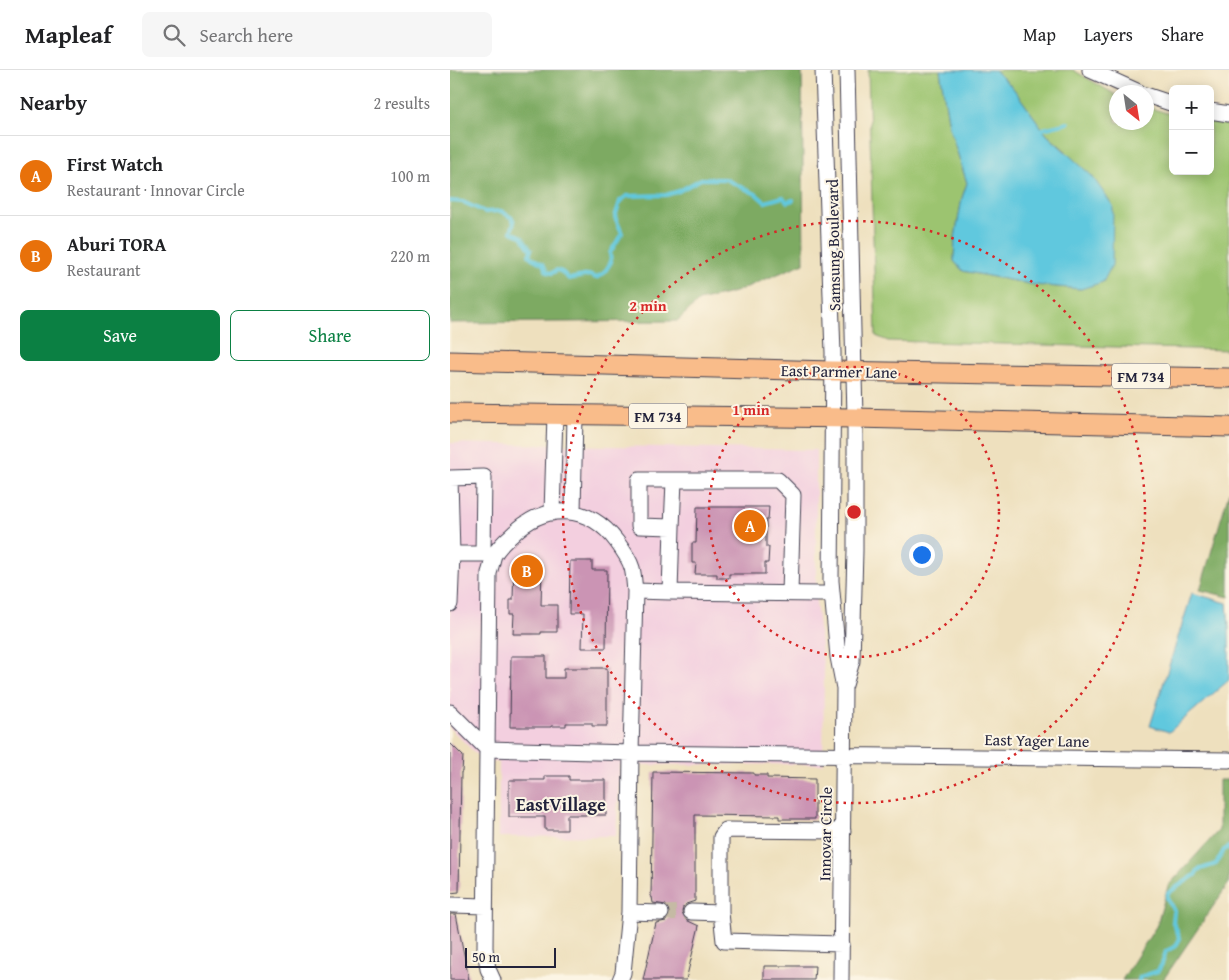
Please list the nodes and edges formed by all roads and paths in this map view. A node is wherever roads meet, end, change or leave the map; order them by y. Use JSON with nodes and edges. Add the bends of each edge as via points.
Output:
{"nodes":[{"id":1,"x":823,"y":70,"type":"edge"},
{"id":2,"x":847,"y":70,"type":"edge"},
{"id":3,"x":1090,"y":70,"type":"edge"},
{"id":4,"x":1123,"y":85,"type":"edge"},
{"id":5,"x":1154,"y":98,"type":"edge"},
{"id":6,"x":1169,"y":103,"type":"edge"},
{"id":7,"x":1214,"y":112,"type":"edge"},
{"id":8,"x":1229,"y":114,"type":"edge"},
{"id":9,"x":450,"y":361,"type":"edge"},
{"id":10,"x":832,"y":371,"type":"junction"},
{"id":11,"x":854,"y":372,"type":"junction"},
{"id":12,"x":1229,"y":378,"type":"edge"},
{"id":13,"x":450,"y":412,"type":"edge"},
{"id":14,"x":555,"y":414,"type":"junction"},
{"id":15,"x":575,"y":415,"type":"junction"},
{"id":16,"x":832,"y":418,"type":"junction"},
{"id":17,"x":855,"y":418,"type":"junction"},
{"id":18,"x":1229,"y":427,"type":"edge"},
{"id":19,"x":450,"y":478,"type":"edge"},
{"id":20,"x":674,"y":481,"type":"junction"},
{"id":21,"x":573,"y":512,"type":"junction"},
{"id":22,"x":552,"y":513,"type":"junction"},
{"id":23,"x":672,"y":527,"type":"junction"},
{"id":24,"x":451,"y":554,"type":"edge"},
{"id":25,"x":489,"y":554,"type":"junction"},
{"id":26,"x":635,"y":591,"type":"junction"},
{"id":27,"x":670,"y":592,"type":"junction"},
{"id":28,"x":790,"y":594,"type":"junction"},
{"id":29,"x":832,"y":594,"type":"junction"},
{"id":30,"x":450,"y":604,"type":"edge"},
{"id":31,"x":844,"y":688,"type":"junction"},
{"id":32,"x":450,"y":712,"type":"edge"},
{"id":33,"x":486,"y":749,"type":"junction"},
{"id":34,"x":631,"y":753,"type":"junction"},
{"id":35,"x":844,"y":754,"type":"junction"},
{"id":36,"x":1229,"y":760,"type":"edge"},
{"id":37,"x":843,"y":830,"type":"junction"},
{"id":38,"x":452,"y":906,"type":"dead end"},
{"id":39,"x":485,"y":906,"type":"junction"},
{"id":40,"x":630,"y":912,"type":"junction"},
{"id":41,"x":691,"y":912,"type":"tunnel mouth"},
{"id":42,"x":662,"y":913,"type":"tunnel mouth"},
{"id":43,"x":721,"y":913,"type":"junction"},
{"id":44,"x":842,"y":944,"type":"junction"},
{"id":45,"x":493,"y":980,"type":"edge"},
{"id":46,"x":620,"y":980,"type":"edge"},
{"id":47,"x":841,"y":980,"type":"edge"}],
"edges":[{"from":1,"to":10,"type":"street","name":"Samsung Boulevard"},
{"from":2,"to":11,"type":"street","name":"Samsung Boulevard"},
{"from":3,"to":4,"type":"street"},
{"from":5,"to":6,"type":"street"},
{"from":7,"to":8,"type":"street"},
{"from":9,"to":10,"type":"main road","name":"East Parmer Lane","number":"FM 734"},
{"from":10,"to":11,"type":"main road","name":"East Parmer Lane","number":"FM 734"},
{"from":10,"to":16,"type":"street","name":"Samsung Boulevard"},
{"from":11,"to":12,"type":"main road","name":"East Parmer Lane","number":"FM 734"},
{"from":11,"to":17,"type":"street","name":"Samsung Boulevard"},
{"from":13,"to":14,"type":"main road","number":"FM 734"},
{"from":14,"to":15,"type":"main road","number":"FM 734"},
{"from":14,"to":22,"type":"street"},
{"from":15,"to":16,"type":"main road","number":"FM 734"},
{"from":15,"to":21,"type":"street"},
{"from":16,"to":17,"type":"main road","number":"FM 734"},
{"from":16,"to":29,"type":"street","name":"Innovar Circle"},
{"from":17,"to":18,"type":"main road","number":"FM 734"},
{"from":17,"to":31,"type":"street","name":"Innovar Circle","via":[[852,661]]},
{"from":19,"to":24,"type":"street"},
{"from":19,"to":25,"type":"street","via":[[484,477]]},
{"from":20,"to":23,"type":"street"},
{"from":20,"to":23,"type":"street","via":[[639,480],[639,526]]},
{"from":20,"to":28,"type":"street","via":[[778,480],[793,494]]},
{"from":21,"to":22,"type":"street"},
{"from":21,"to":26,"type":"street","via":[[597,520],[612,535],[632,568]]},
{"from":22,"to":25,"type":"street","via":[[521,526]]},
{"from":23,"to":27,"type":"street"},
{"from":24,"to":25,"type":"street"},
{"from":24,"to":30,"type":"street"},
{"from":25,"to":33,"type":"street"},
{"from":26,"to":27,"type":"street"},
{"from":26,"to":34,"type":"street"},
{"from":27,"to":28,"type":"street"},
{"from":28,"to":29,"type":"street"},
{"from":29,"to":31,"type":"street","name":"Innovar Circle"},
{"from":31,"to":35,"type":"street","name":"Innovar Circle"},
{"from":32,"to":33,"type":"street"},
{"from":33,"to":34,"type":"street","name":"East Yager Lane"},
{"from":33,"to":39,"type":"street"},
{"from":34,"to":35,"type":"street","name":"East Yager Lane"},
{"from":34,"to":40,"type":"street"},
{"from":35,"to":36,"type":"street","name":"East Yager Lane"},
{"from":35,"to":37,"type":"street","name":"Innovar Circle"},
{"from":37,"to":43,"type":"street","via":[[726,830],[721,837]]},
{"from":37,"to":44,"type":"street","name":"Innovar Circle"},
{"from":38,"to":39,"type":"street"},
{"from":39,"to":45,"type":"street","via":[[485,948]]},
{"from":40,"to":42,"type":"street"},
{"from":40,"to":46,"type":"street"},
{"from":41,"to":43,"type":"street"},
{"from":43,"to":44,"type":"street","via":[[724,941]]},
{"from":44,"to":47,"type":"street","name":"Innovar Circle"}]}
